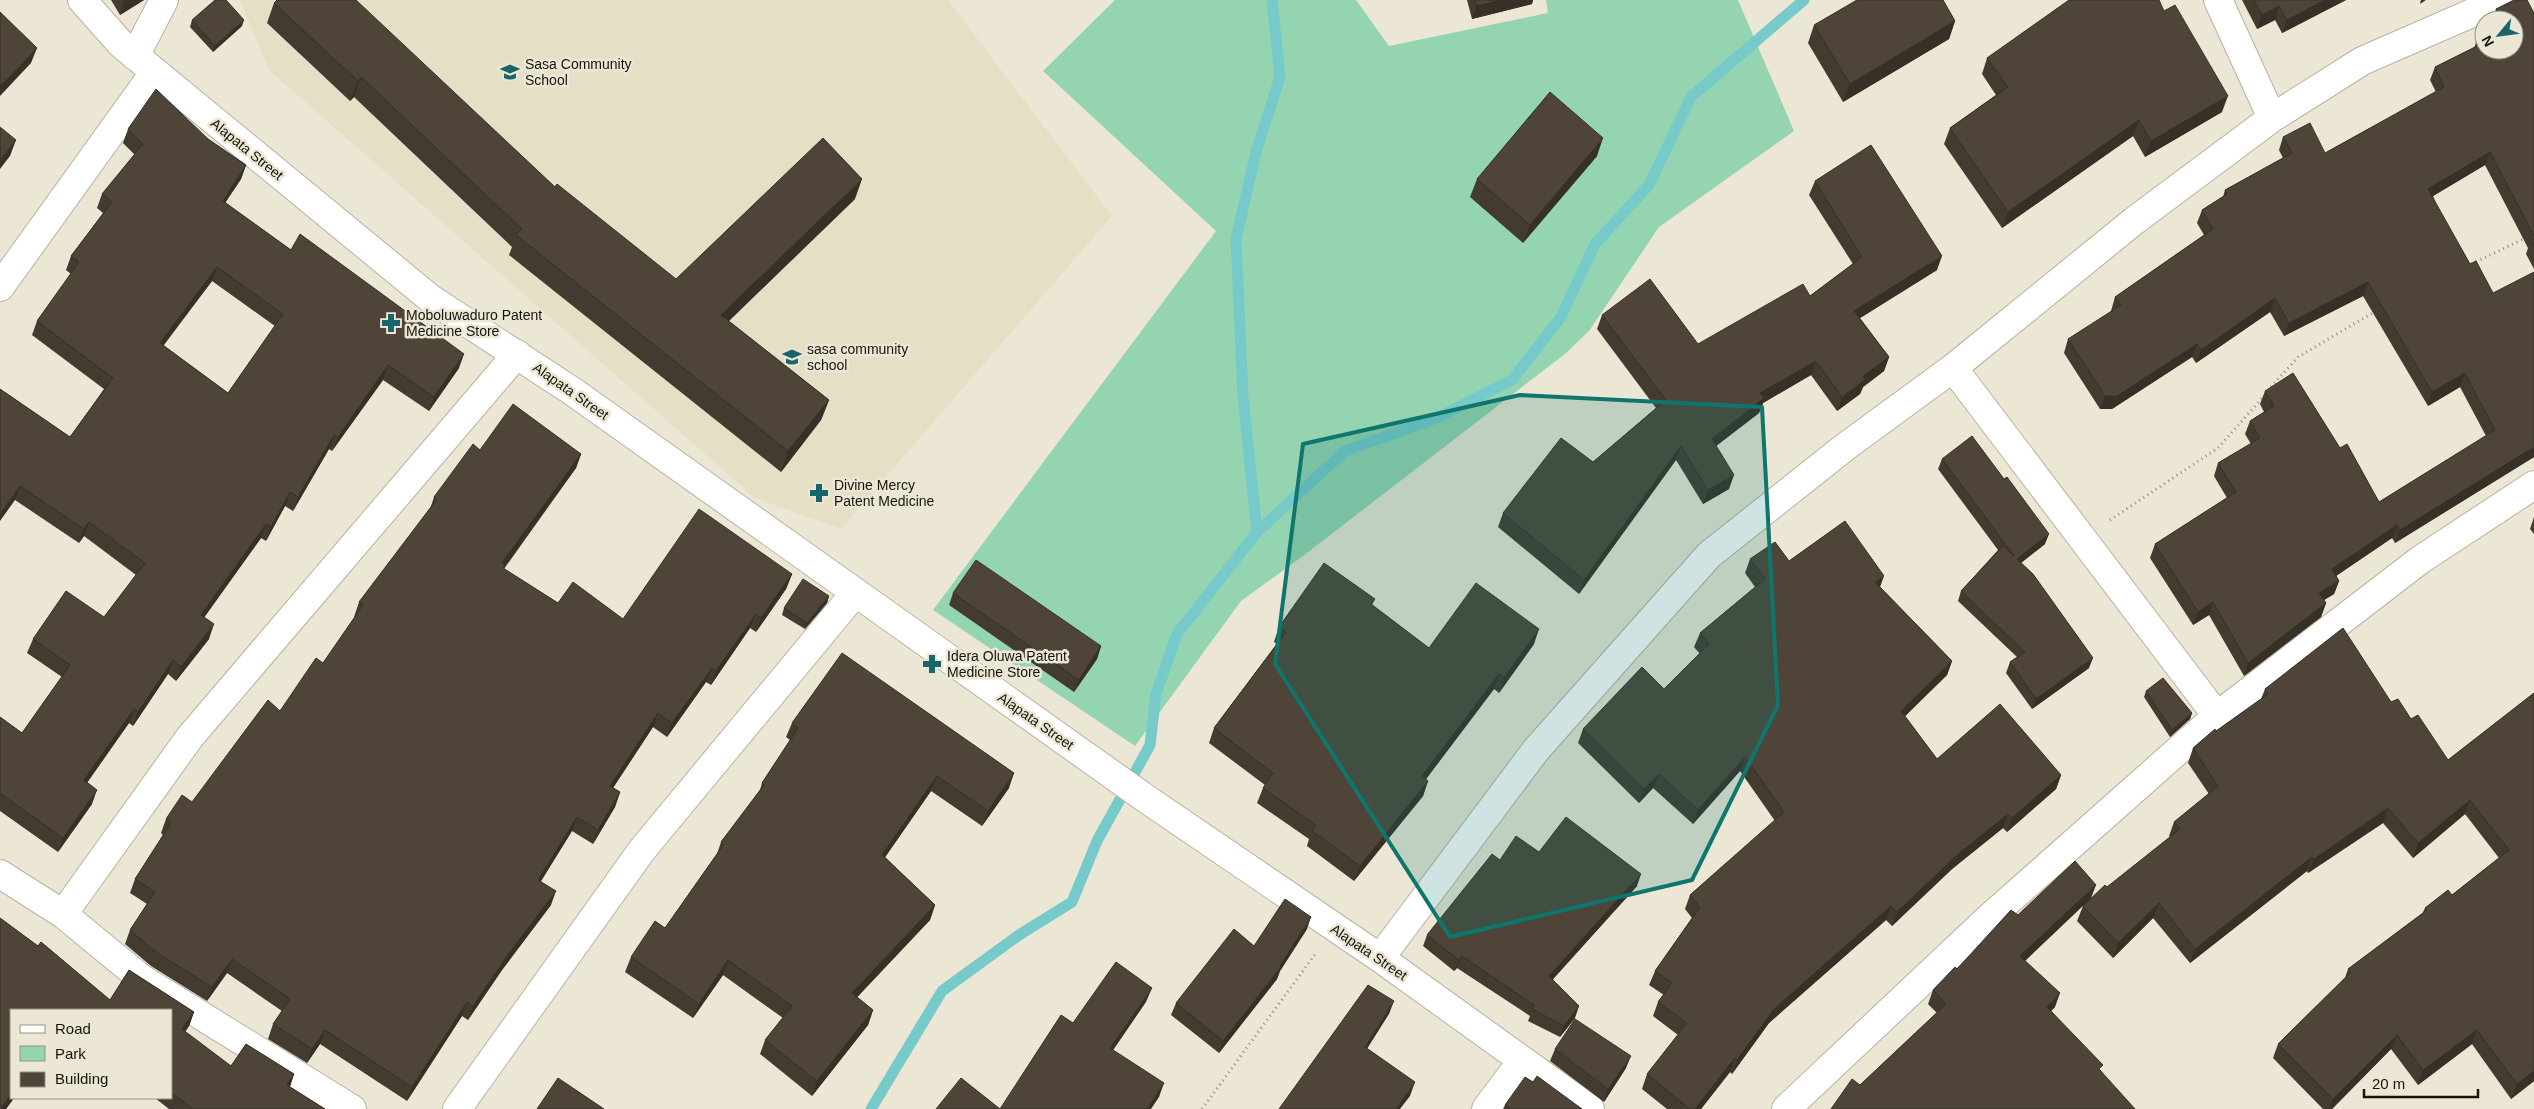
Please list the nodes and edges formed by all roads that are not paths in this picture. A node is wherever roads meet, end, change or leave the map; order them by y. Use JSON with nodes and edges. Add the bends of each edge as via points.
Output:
{"nodes":[{"id":1,"x":82,"y":0,"type":"edge"},
{"id":2,"x":164,"y":0,"type":"edge"},
{"id":3,"x":2218,"y":0,"type":"edge"},
{"id":4,"x":2502,"y":0,"type":"edge"},
{"id":5,"x":145,"y":65,"type":"junction"},
{"id":6,"x":2272,"y":118,"type":"junction"},
{"id":7,"x":0,"y":287,"type":"edge"},
{"id":8,"x":518,"y":354,"type":"junction"},
{"id":9,"x":1953,"y":368,"type":"junction"},
{"id":10,"x":2534,"y":485,"type":"edge"},
{"id":11,"x":855,"y":593,"type":"junction"},
{"id":12,"x":2217,"y":716,"type":"junction"},
{"id":13,"x":0,"y":874,"type":"edge"},
{"id":14,"x":63,"y":914,"type":"junction"},
{"id":15,"x":1380,"y":958,"type":"junction"},
{"id":16,"x":1522,"y":1061,"type":"junction"},
{"id":17,"x":352,"y":1109,"type":"edge"},
{"id":18,"x":457,"y":1109,"type":"edge"},
{"id":19,"x":1486,"y":1109,"type":"edge"},
{"id":20,"x":1590,"y":1109,"type":"edge"},
{"id":21,"x":1786,"y":1109,"type":"edge"}],
"edges":[{"from":1,"to":5,"type":"street","name":"Alapata Street","via":[[121,44]]},
{"from":2,"to":5,"type":"street"},
{"from":3,"to":6,"type":"street"},
{"from":4,"to":6,"type":"street","via":[[2362,61]]},
{"from":5,"to":7,"type":"street"},
{"from":5,"to":8,"type":"street","name":"Alapata Street","via":[[431,299]]},
{"from":6,"to":9,"type":"street","via":[[2134,220]]},
{"from":8,"to":11,"type":"street","name":"Alapata Street"},
{"from":8,"to":14,"type":"street","via":[[190,737]]},
{"from":9,"to":12,"type":"street"},
{"from":9,"to":15,"type":"street","via":[[1845,447],[1709,555],[1536,750]]},
{"from":10,"to":12,"type":"street","via":[[2420,560]]},
{"from":11,"to":15,"type":"street","name":"Alapata Street","via":[[1145,798]]},
{"from":11,"to":18,"type":"street","via":[[642,850]]},
{"from":12,"to":21,"type":"street","via":[[1989,918]]},
{"from":13,"to":14,"type":"street"},
{"from":14,"to":17,"type":"street","via":[[142,979]]},
{"from":15,"to":16,"type":"street","name":"Alapata Street"},
{"from":16,"to":19,"type":"street"},
{"from":16,"to":20,"type":"street","name":"Alapata Street"}]}
